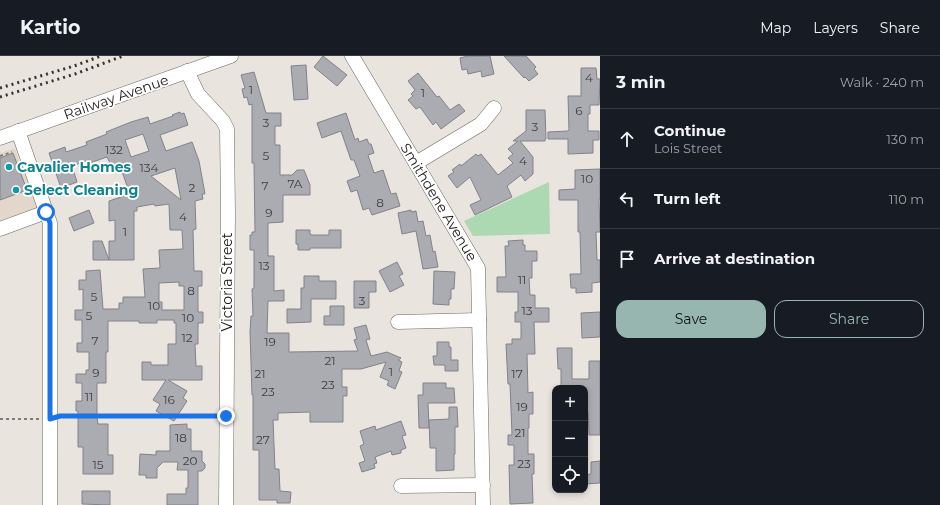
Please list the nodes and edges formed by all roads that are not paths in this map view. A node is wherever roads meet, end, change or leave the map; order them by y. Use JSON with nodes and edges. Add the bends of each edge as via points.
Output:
{"nodes":[{"id":1,"x":231,"y":56,"type":"edge"},
{"id":2,"x":352,"y":56,"type":"edge"},
{"id":3,"x":187,"y":71,"type":"junction"},
{"id":4,"x":494,"y":108,"type":"dead end"},
{"id":5,"x":18,"y":131,"type":"junction"},
{"id":6,"x":0,"y":138,"type":"edge"},
{"id":7,"x":416,"y":163,"type":"junction"},
{"id":8,"x":46,"y":212,"type":"junction"},
{"id":9,"x":0,"y":229,"type":"edge"},
{"id":10,"x":479,"y":320,"type":"junction"},
{"id":11,"x":398,"y":322,"type":"dead end"},
{"id":12,"x":483,"y":485,"type":"junction"},
{"id":13,"x":401,"y":486,"type":"dead end"},
{"id":14,"x":50,"y":505,"type":"edge"},
{"id":15,"x":226,"y":505,"type":"edge"},
{"id":16,"x":483,"y":505,"type":"edge"}],
"edges":[{"from":1,"to":3,"type":"street","name":"Railway Avenue"},
{"from":2,"to":7,"type":"street","name":"Smithdene Avenue"},
{"from":3,"to":5,"type":"street","name":"Railway Avenue"},
{"from":3,"to":15,"type":"street","name":"Victoria Street","via":[[198,94],[223,121],[226,129]]},
{"from":4,"to":7,"type":"street","via":[[481,124]]},
{"from":5,"to":6,"type":"street","name":"Railway Avenue"},
{"from":5,"to":8,"type":"street"},
{"from":7,"to":10,"type":"street","name":"Smithdene Avenue","via":[[478,268]]},
{"from":8,"to":9,"type":"street"},
{"from":8,"to":14,"type":"street","via":[[50,223]]},
{"from":10,"to":11,"type":"street"},
{"from":10,"to":12,"type":"street","name":"Smithdene Avenue"},
{"from":12,"to":13,"type":"street"},
{"from":12,"to":16,"type":"street","name":"Smithdene Avenue"}]}
